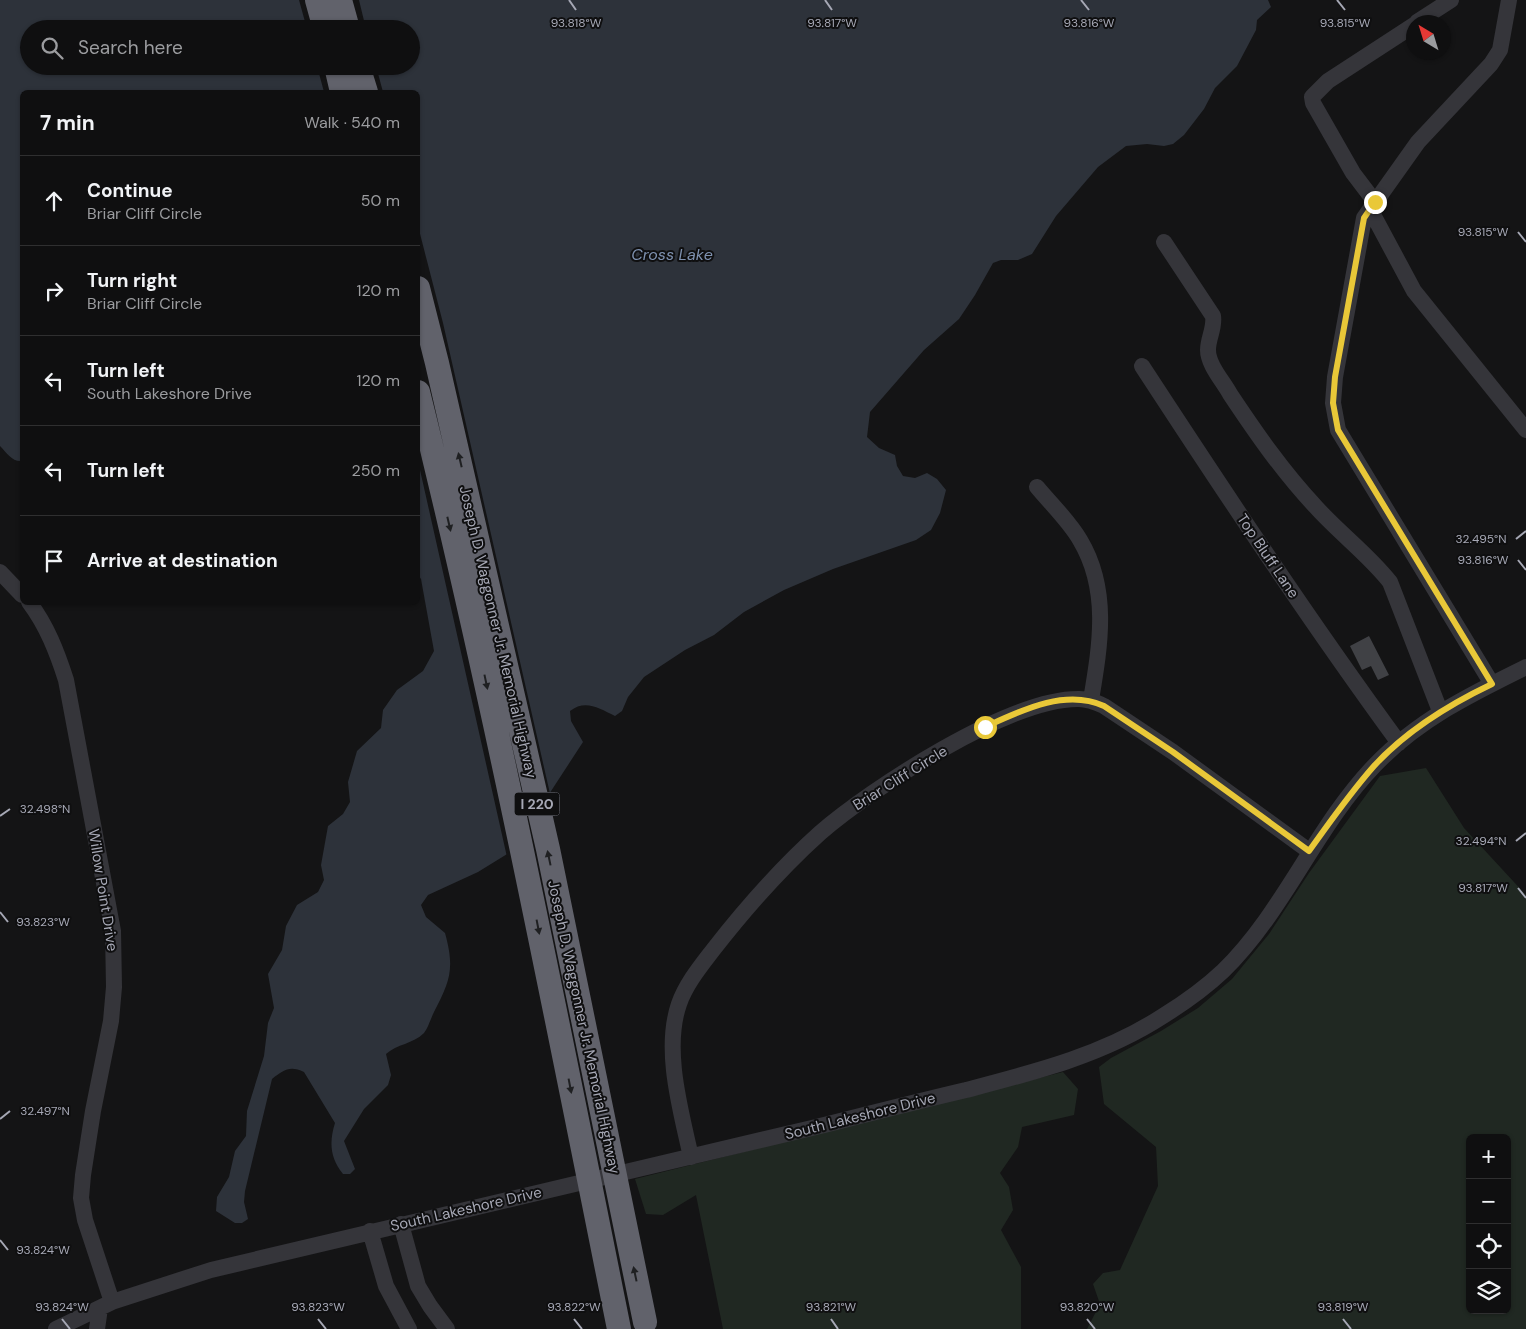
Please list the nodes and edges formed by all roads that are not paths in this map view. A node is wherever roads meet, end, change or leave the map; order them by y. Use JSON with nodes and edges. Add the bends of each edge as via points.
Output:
{"nodes":[{"id":1,"x":317,"y":0,"type":"edge"},
{"id":2,"x":340,"y":0,"type":"edge"},
{"id":3,"x":1451,"y":0,"type":"edge"},
{"id":4,"x":1509,"y":0,"type":"edge"},
{"id":5,"x":1428,"y":15,"type":"edge"},
{"id":6,"x":323,"y":20,"type":"edge"},
{"id":7,"x":346,"y":20,"type":"edge"},
{"id":8,"x":1406,"y":30,"type":"edge"},
{"id":9,"x":338,"y":75,"type":"edge"},
{"id":10,"x":361,"y":75,"type":"edge"},
{"id":11,"x":342,"y":90,"type":"edge"},
{"id":12,"x":365,"y":90,"type":"edge"},
{"id":13,"x":1372,"y":206,"type":"junction"},
{"id":14,"x":1164,"y":242,"type":"dead end"},
{"id":15,"x":420,"y":296,"type":"edge"},
{"id":16,"x":1142,"y":366,"type":"dead end"},
{"id":17,"x":420,"y":400,"type":"edge"},
{"id":18,"x":1526,"y":430,"type":"edge"},
{"id":19,"x":1037,"y":487,"type":"dead end"},
{"id":20,"x":0,"y":572,"type":"edge"},
{"id":21,"x":20,"y":593,"type":"edge"},
{"id":22,"x":30,"y":605,"type":"edge"},
{"id":23,"x":1526,"y":667,"type":"edge"},
{"id":24,"x":1492,"y":684,"type":"junction"},
{"id":25,"x":1091,"y":700,"type":"junction"},
{"id":26,"x":1440,"y":711,"type":"junction"},
{"id":27,"x":1399,"y":743,"type":"junction"},
{"id":28,"x":1309,"y":851,"type":"junction"},
{"id":29,"x":690,"y":1157,"type":"junction"},
{"id":30,"x":401,"y":1224,"type":"junction"},
{"id":31,"x":370,"y":1231,"type":"junction"},
{"id":32,"x":106,"y":1305,"type":"junction"},
{"id":33,"x":646,"y":1325,"type":"edge"},
{"id":34,"x":56,"y":1329,"type":"edge"},
{"id":35,"x":97,"y":1329,"type":"edge"},
{"id":36,"x":409,"y":1329,"type":"edge"},
{"id":37,"x":447,"y":1329,"type":"edge"},
{"id":38,"x":619,"y":1329,"type":"edge"}],
"edges":[{"from":1,"to":6,"type":"highway"},
{"from":2,"to":7,"type":"highway"},
{"from":3,"to":5,"type":"street"},
{"from":4,"to":13,"type":"street","via":[[1496,57],[1434,123]]},
{"from":8,"to":13,"type":"street","via":[[1328,81],[1312,97]]},
{"from":9,"to":11,"type":"highway"},
{"from":10,"to":12,"type":"highway"},
{"from":13,"to":18,"type":"street","via":[[1414,291]]},
{"from":13,"to":24,"type":"street","via":[[1364,218],[1335,377],[1333,403],[1338,430]]},
{"from":14,"to":26,"type":"street","via":[[1213,316],[1208,350],[1214,367],[1266,448],[1314,505],[1390,582]]},
{"from":33,"to":15,"type":"highway","name":"Joseph D. Waggonner Jr. Memorial Highway","number":"I 220","one_way":true,"bridge":true,"via":[[548,849]]},
{"from":16,"to":27,"type":"street","name":"Top Bluff Lane","via":[[1257,542]]},
{"from":17,"to":38,"type":"highway","name":"Joseph D. Waggonner Jr. Memorial Highway","number":"I 220","one_way":true,"bridge":true,"via":[[528,876]]},
{"from":19,"to":25,"type":"street","via":[[1080,540],[1096,577],[1101,620]]},
{"from":20,"to":21,"type":"street"},
{"from":22,"to":32,"type":"street","name":"Willow Point Drive","via":[[58,653],[66,680],[113,930],[111,1021],[88,1138],[82,1198]]},
{"from":23,"to":24,"type":"street","name":"South Lakeshore Drive"},
{"from":24,"to":26,"type":"street","name":"South Lakeshore Drive"},
{"from":25,"to":28,"type":"street","via":[[1173,752]]},
{"from":25,"to":29,"type":"street","name":"Briar Cliff Circle","via":[[1035,706],[985,727],[924,760],[828,826],[744,913],[688,983],[676,1016],[673,1058]]},
{"from":26,"to":27,"type":"street","name":"South Lakeshore Drive"},
{"from":27,"to":28,"type":"street","name":"South Lakeshore Drive","via":[[1374,766],[1343,803]]},
{"from":28,"to":29,"type":"street","name":"South Lakeshore Drive","via":[[1254,933],[1223,970],[1184,1002],[1129,1035],[1096,1051],[1030,1073]]},
{"from":29,"to":30,"type":"street","name":"South Lakeshore Drive"},
{"from":30,"to":31,"type":"street","name":"South Lakeshore Drive"},
{"from":30,"to":37,"type":"street","via":[[418,1286]]},
{"from":31,"to":32,"type":"street","name":"South Lakeshore Drive","via":[[211,1270]]},
{"from":31,"to":36,"type":"street","via":[[386,1286]]},
{"from":32,"to":34,"type":"street","name":"South Lakeshore Drive"},
{"from":32,"to":35,"type":"street"}]}
